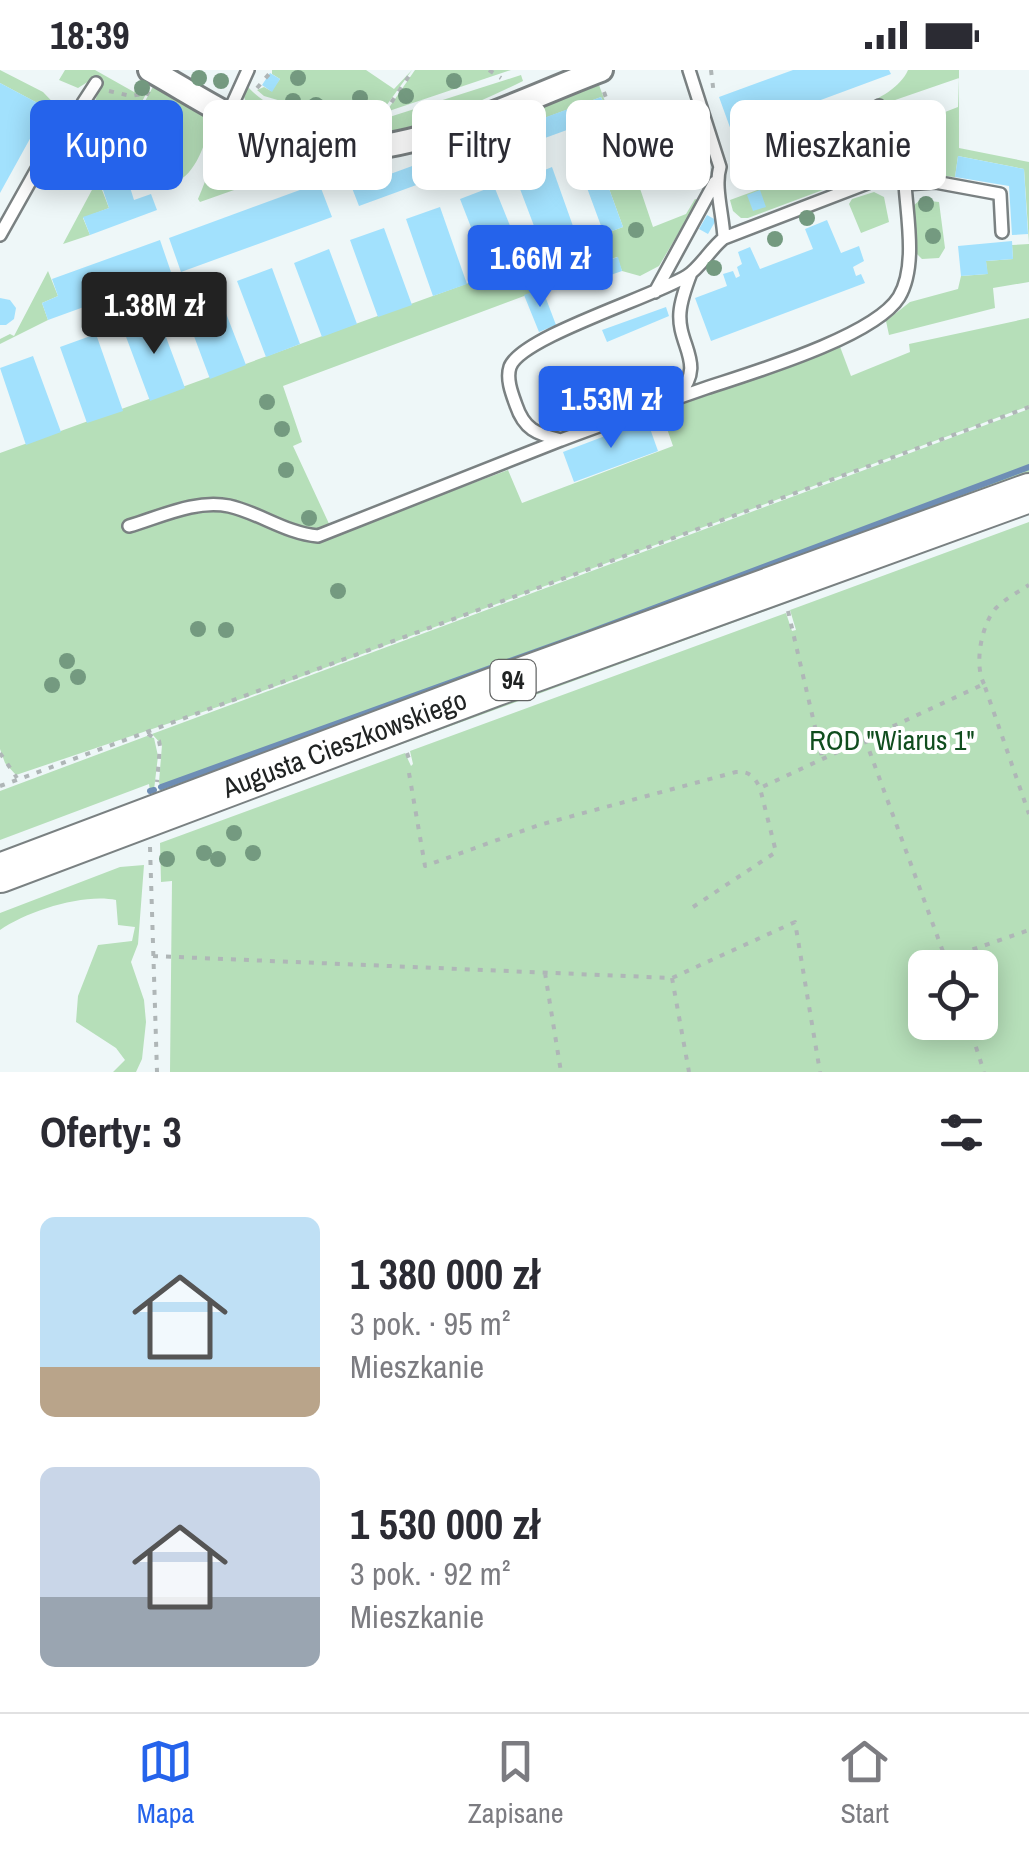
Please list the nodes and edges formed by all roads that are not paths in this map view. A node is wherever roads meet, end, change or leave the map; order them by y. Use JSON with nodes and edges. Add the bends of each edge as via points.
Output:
{"nodes":[{"id":1,"x":248,"y":70,"type":"edge"},
{"id":2,"x":689,"y":70,"type":"edge"},
{"id":3,"x":601,"y":76,"type":"edge"},
{"id":4,"x":151,"y":82,"type":"edge"},
{"id":5,"x":96,"y":83,"type":"dead end"},
{"id":6,"x":85,"y":100,"type":"edge"},
{"id":7,"x":234,"y":100,"type":"edge"},
{"id":8,"x":203,"y":104,"type":"edge"},
{"id":9,"x":392,"y":143,"type":"edge"},
{"id":10,"x":30,"y":182,"type":"edge"},
{"id":11,"x":715,"y":182,"type":"junction"},
{"id":12,"x":946,"y":184,"type":"edge"},
{"id":13,"x":849,"y":190,"type":"edge"},
{"id":14,"x":905,"y":190,"type":"edge"},
{"id":15,"x":1002,"y":232,"type":"dead end"},
{"id":16,"x":0,"y":235,"type":"edge"},
{"id":17,"x":724,"y":238,"type":"junction"},
{"id":18,"x":692,"y":274,"type":"junction"},
{"id":19,"x":654,"y":293,"type":"junction"},
{"id":20,"x":676,"y":399,"type":"junction"},
{"id":21,"x":560,"y":440,"type":"junction"},
{"id":22,"x":1029,"y":493,"type":"edge"},
{"id":23,"x":129,"y":526,"type":"dead end"},
{"id":24,"x":0,"y":873,"type":"edge"}],
"edges":[{"from":1,"to":7,"type":"lane"},
{"from":2,"to":11,"type":"lane","via":[[720,167]]},
{"from":3,"to":9,"type":"street"},
{"from":4,"to":8,"type":"street"},
{"from":5,"to":6,"type":"lane"},
{"from":10,"to":16,"type":"lane"},
{"from":11,"to":17,"type":"lane"},
{"from":11,"to":19,"type":"lane"},
{"from":12,"to":15,"type":"lane","via":[[1000,194]]},
{"from":13,"to":17,"type":"lane"},
{"from":14,"to":20,"type":"lane","via":[[906,277],[902,293],[883,314],[773,366]]},
{"from":17,"to":18,"type":"lane"},
{"from":18,"to":19,"type":"lane"},
{"from":18,"to":20,"type":"lane","via":[[679,314],[691,371]]},
{"from":19,"to":21,"type":"lane","via":[[526,347],[510,367],[521,421],[535,434]]},
{"from":20,"to":21,"type":"lane"},
{"from":21,"to":23,"type":"lane","via":[[318,536],[225,505],[196,506]]},
{"from":22,"to":24,"type":"main road","name":"Augusta Cieszkowskiego","number":"94","via":[[151,802]]}]}
